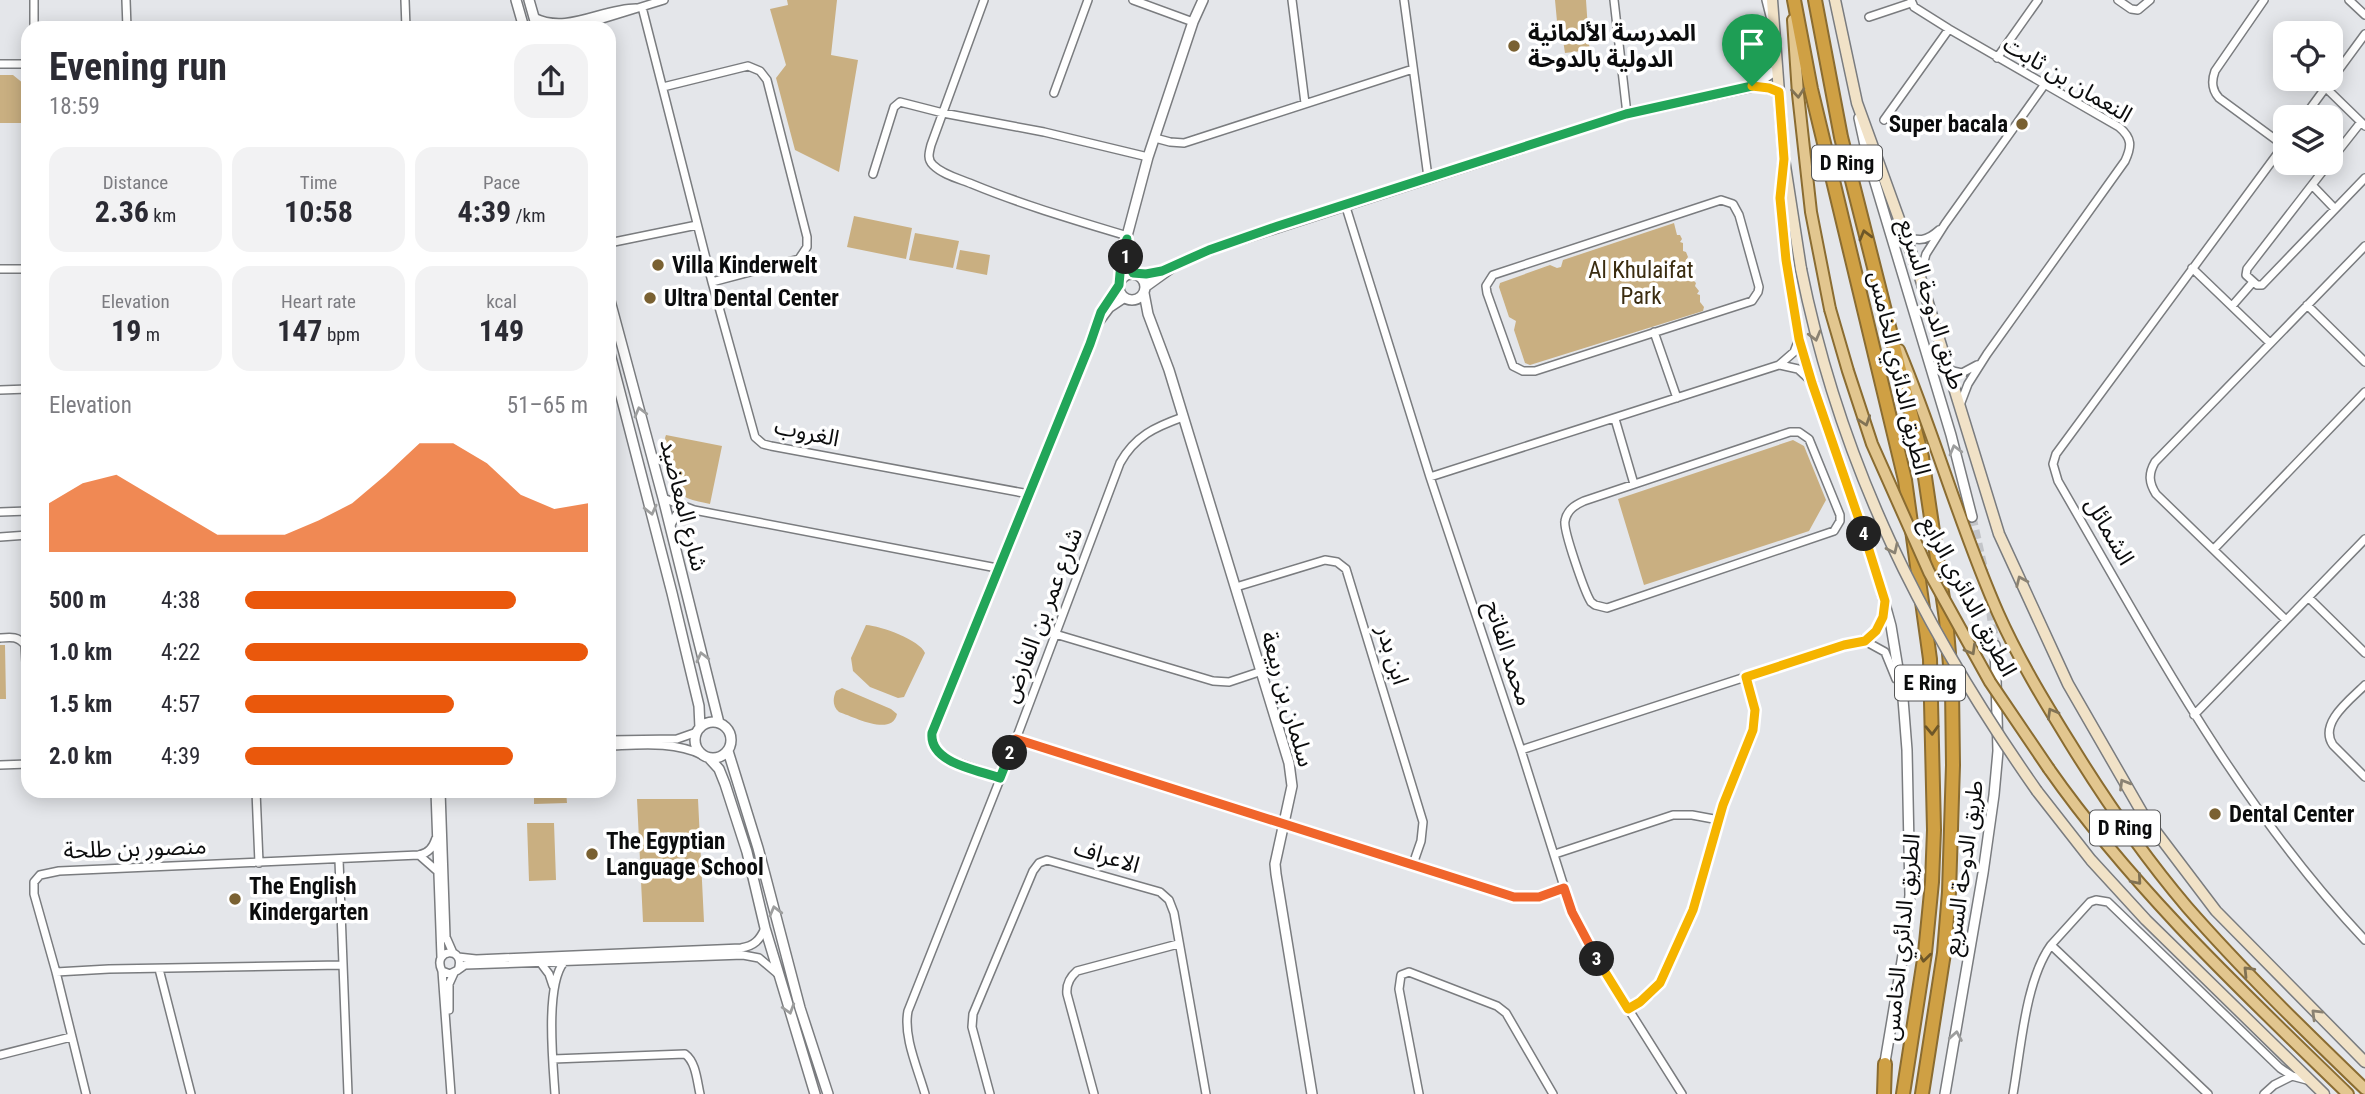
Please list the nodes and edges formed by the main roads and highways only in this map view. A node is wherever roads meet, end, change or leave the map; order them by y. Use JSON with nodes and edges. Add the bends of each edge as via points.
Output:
{"nodes":[{"id":1,"x":1772,"y":0,"type":"edge"},
{"id":2,"x":1793,"y":0,"type":"edge"},
{"id":3,"x":1815,"y":0,"type":"edge"},
{"id":4,"x":1835,"y":0,"type":"edge"},
{"id":5,"x":1889,"y":324,"type":"junction"},
{"id":6,"x":2365,"y":1062,"type":"edge"},
{"id":7,"x":1885,"y":1064,"type":"road end"},
{"id":8,"x":2365,"y":1089,"type":"edge"},
{"id":9,"x":1884,"y":1094,"type":"edge"},
{"id":10,"x":1903,"y":1094,"type":"edge"},
{"id":11,"x":1922,"y":1094,"type":"edge"},
{"id":12,"x":2324,"y":1094,"type":"edge"},
{"id":13,"x":2348,"y":1094,"type":"edge"}],
"edges":[{"from":1,"to":12,"type":"main road","name":"الطريق الدائري الرابع","number":"D Ring","one_way":true,"bridge":true,"via":[[1784,159],[1810,316],[1860,474],[1921,607],[2037,791],[2091,860]]},
{"from":2,"to":10,"type":"highway","name":"الطريق الدائري الخامس","number":"E Ring","one_way":true,"via":[[1905,480],[1930,659],[1932,882]]},
{"from":2,"to":13,"type":"main road","name":"الطريق الدائري الرابع","number":"D Ring","one_way":true,"bridge":true,"via":[[1811,212],[1830,309],[1872,444],[1929,572],[1990,682],[2102,839],[2182,929]]},
{"from":5,"to":3,"type":"highway","name":"الطريق الدائري الرابع","number":"D Ring","one_way":true,"via":[[1841,137]]},
{"from":6,"to":4,"type":"main road","name":"الطريق الدائري الرابع","number":"D Ring","one_way":true,"via":[[2216,911],[2158,837],[2068,684],[1999,534],[1920,277],[1857,103]]},
{"from":8,"to":5,"type":"main road","name":"الطريق الدائري الرابع","number":"D Ring","one_way":true,"via":[[2188,907],[2142,851],[2054,718],[1999,615]]},
{"from":5,"to":11,"type":"highway","name":"الطريق الدائري الخامس","number":"E Ring","via":[[1922,457],[1952,688],[1949,892]]},
{"from":7,"to":9,"type":"highway"}]}
